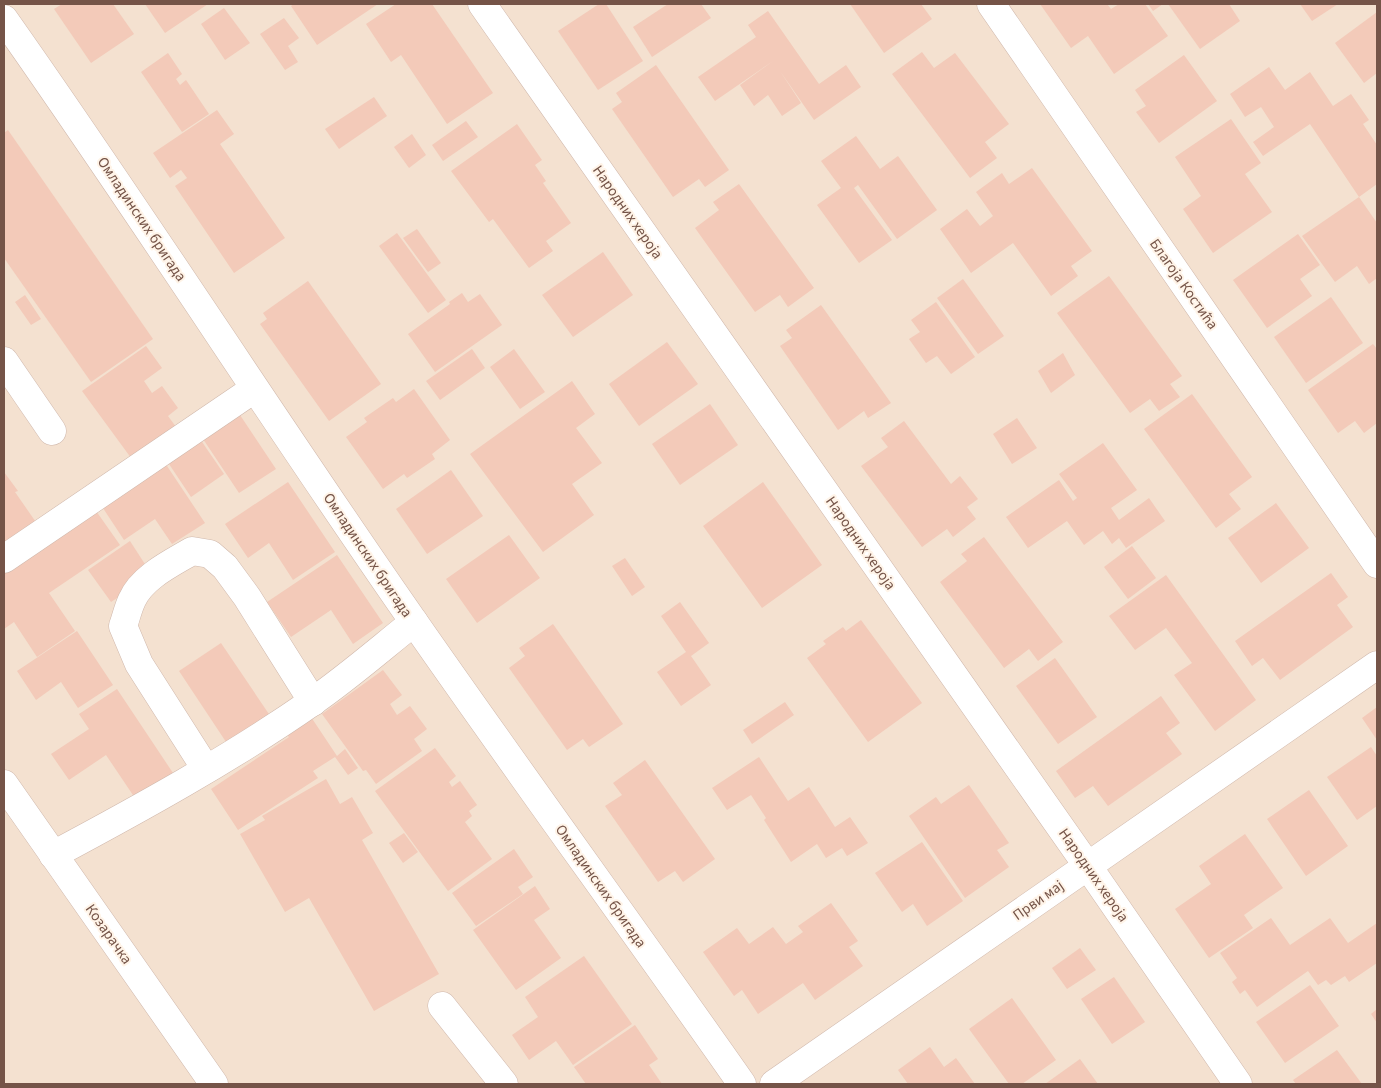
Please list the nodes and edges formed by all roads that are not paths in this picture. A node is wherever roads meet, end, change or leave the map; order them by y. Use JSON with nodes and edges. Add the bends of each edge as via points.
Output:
{"nodes":[{"id":1,"x":482,"y":4,"type":"edge"},
{"id":2,"x":991,"y":4,"type":"edge"},
{"id":3,"x":4,"y":19,"type":"edge"},
{"id":4,"x":4,"y":361,"type":"edge"},
{"id":5,"x":254,"y":389,"type":"junction"},
{"id":6,"x":52,"y":431,"type":"dead end"},
{"id":7,"x":4,"y":559,"type":"edge"},
{"id":8,"x":1377,"y":564,"type":"edge"},
{"id":9,"x":414,"y":622,"type":"junction"},
{"id":10,"x":1377,"y":665,"type":"edge"},
{"id":11,"x":313,"y":702,"type":"junction"},
{"id":12,"x":206,"y":769,"type":"junction"},
{"id":13,"x":4,"y":784,"type":"edge"},
{"id":14,"x":54,"y":855,"type":"junction"},
{"id":15,"x":1087,"y":865,"type":"junction"},
{"id":16,"x":442,"y":1006,"type":"dead end"},
{"id":17,"x":214,"y":1084,"type":"edge"},
{"id":18,"x":504,"y":1084,"type":"edge"},
{"id":19,"x":742,"y":1084,"type":"edge"},
{"id":20,"x":774,"y":1084,"type":"edge"},
{"id":21,"x":1238,"y":1084,"type":"edge"}],
"edges":[{"from":1,"to":15,"type":"street","name":"Народних хероја"},
{"from":2,"to":8,"type":"street","name":"Благоја Костића"},
{"from":3,"to":5,"type":"street","name":"Омладинских бригада","via":[[106,163]]},
{"from":4,"to":6,"type":"street"},
{"from":5,"to":7,"type":"street"},
{"from":5,"to":9,"type":"street","name":"Омладинских бригада"},
{"from":9,"to":11,"type":"street"},
{"from":9,"to":19,"type":"street","name":"Омладинских бригада"},
{"from":10,"to":15,"type":"street","name":"Први мај"},
{"from":11,"to":12,"type":"street"},
{"from":11,"to":12,"type":"street","via":[[225,567],[210,554],[192,551],[167,566],[143,584],[133,599],[123,626],[139,664]]},
{"from":12,"to":14,"type":"street"},
{"from":13,"to":14,"type":"street","name":"Козарачка"},
{"from":14,"to":17,"type":"street","name":"Козарачка"},
{"from":15,"to":20,"type":"street","name":"Први мај"},
{"from":15,"to":21,"type":"street","name":"Народних хероја"},
{"from":16,"to":18,"type":"street"}]}
